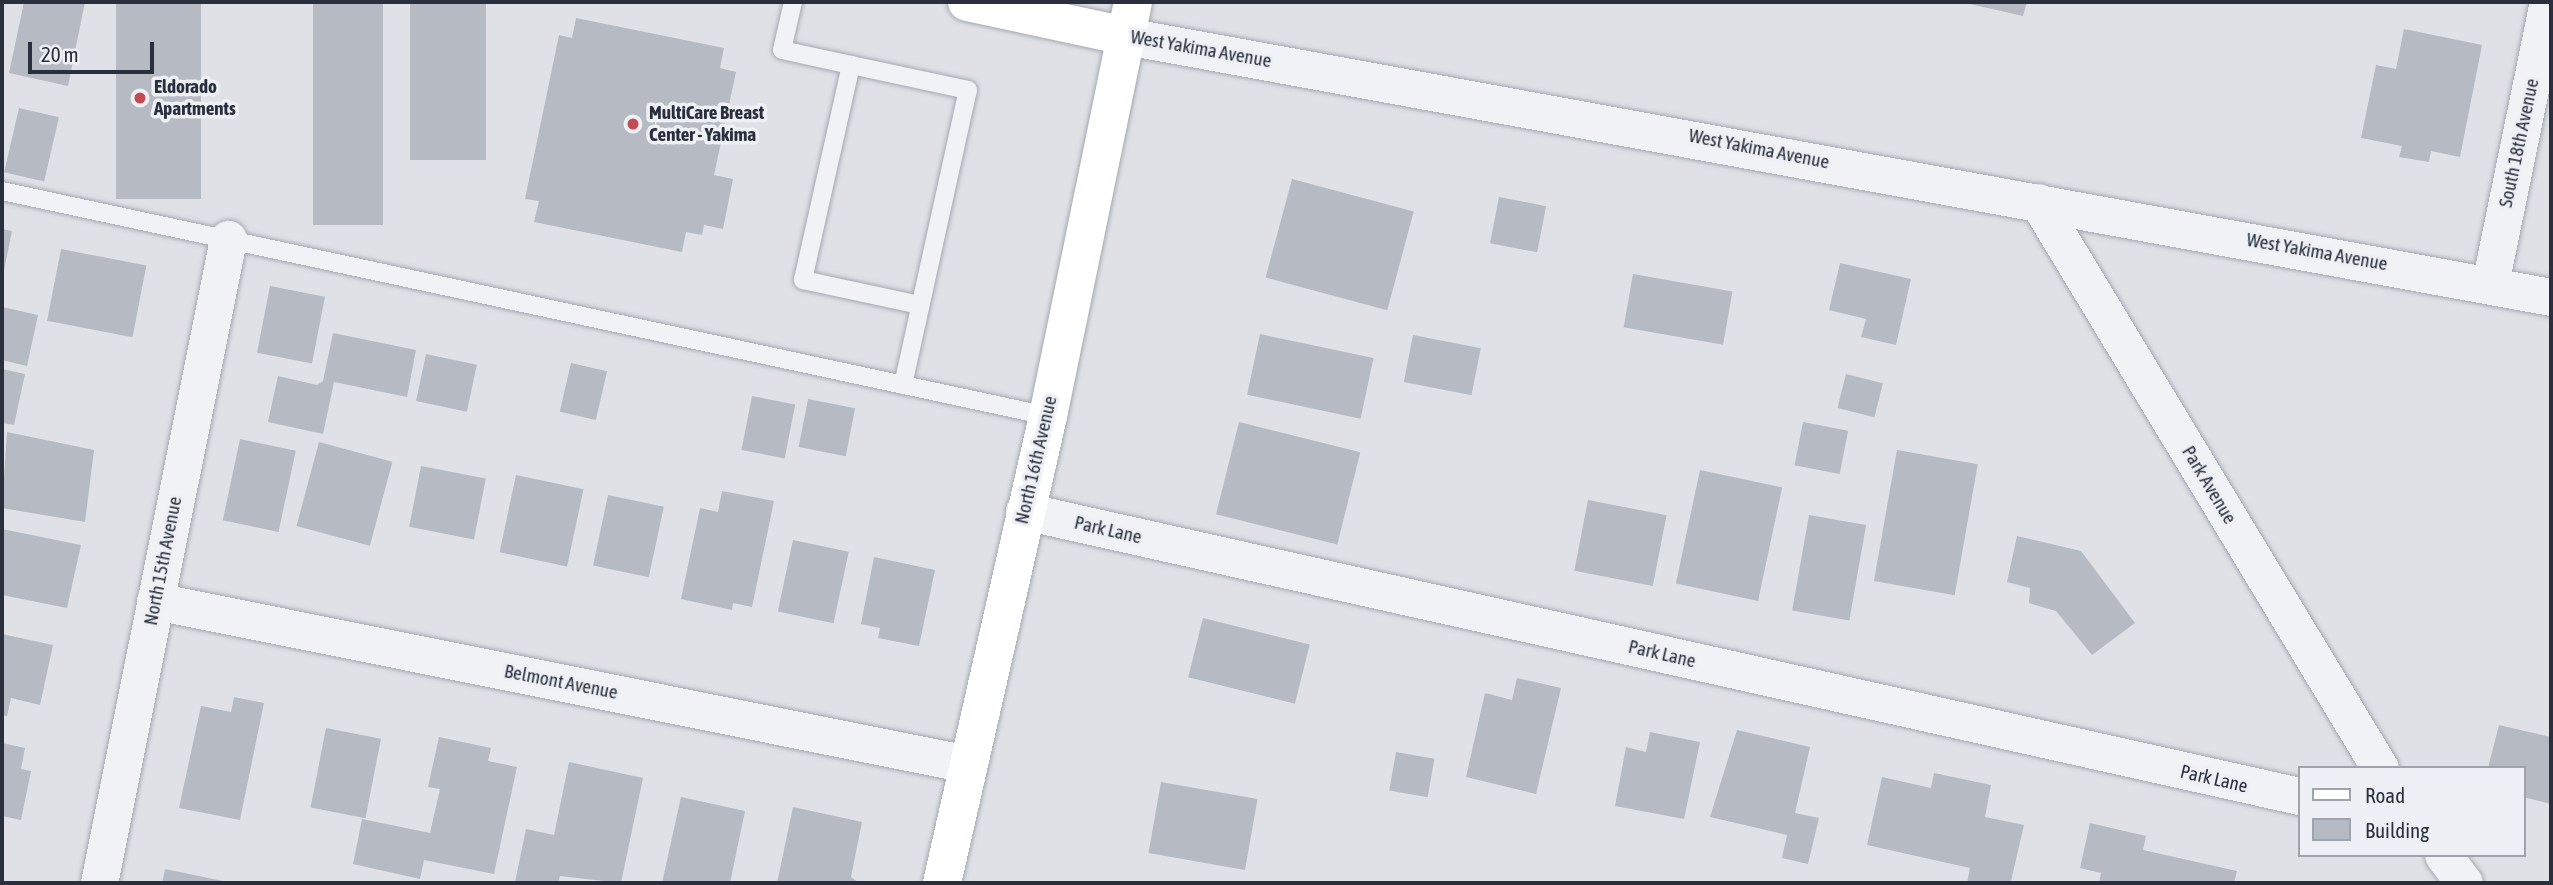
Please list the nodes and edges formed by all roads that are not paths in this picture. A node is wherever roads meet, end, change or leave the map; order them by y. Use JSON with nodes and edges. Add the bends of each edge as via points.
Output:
{"nodes":[{"id":1,"x":793,"y":2,"type":"edge"},
{"id":2,"x":967,"y":2,"type":"edge"},
{"id":3,"x":2548,"y":2,"type":"edge"},
{"id":4,"x":1129,"y":19,"type":"edge"},
{"id":5,"x":851,"y":65,"type":"junction"},
{"id":6,"x":2,"y":191,"type":"edge"},
{"id":7,"x":2038,"y":202,"type":"junction"},
{"id":8,"x":228,"y":239,"type":"junction"},
{"id":9,"x":2490,"y":284,"type":"junction"},
{"id":10,"x":2551,"y":297,"type":"edge"},
{"id":11,"x":920,"y":305,"type":"junction"},
{"id":12,"x":903,"y":385,"type":"junction"},
{"id":13,"x":1048,"y":416,"type":"junction"},
{"id":14,"x":1024,"y":511,"type":"junction"},
{"id":15,"x":155,"y":601,"type":"junction"},
{"id":16,"x":968,"y":764,"type":"junction"},
{"id":17,"x":2379,"y":766,"type":"edge"},
{"id":18,"x":2298,"y":796,"type":"edge"},
{"id":19,"x":2444,"y":857,"type":"edge"},
{"id":20,"x":99,"y":883,"type":"edge"},
{"id":21,"x":942,"y":883,"type":"edge"},
{"id":22,"x":2464,"y":883,"type":"edge"}],
"edges":[{"from":1,"to":5,"type":"lane","via":[[782,50]]},
{"from":2,"to":4,"type":"main road","name":"West Yakima Avenue"},
{"from":3,"to":9,"type":"street","name":"South 18th Avenue"},
{"from":4,"to":7,"type":"street","name":"West Yakima Avenue"},
{"from":4,"to":13,"type":"main road","name":"North 16th Avenue"},
{"from":5,"to":11,"type":"lane","via":[[968,90]]},
{"from":5,"to":11,"type":"lane","via":[[803,280]]},
{"from":6,"to":8,"type":"lane"},
{"from":7,"to":9,"type":"street","name":"West Yakima Avenue"},
{"from":7,"to":17,"type":"street","name":"Park Avenue"},
{"from":8,"to":12,"type":"lane"},
{"from":8,"to":15,"type":"street","name":"North 15th Avenue"},
{"from":9,"to":10,"type":"street","name":"West Yakima Avenue"},
{"from":11,"to":12,"type":"lane"},
{"from":12,"to":13,"type":"lane"},
{"from":13,"to":14,"type":"main road","name":"North 16th Avenue"},
{"from":14,"to":16,"type":"main road","name":"North 16th Avenue"},
{"from":14,"to":18,"type":"street","name":"Park Lane"},
{"from":15,"to":16,"type":"street","name":"Belmont Avenue"},
{"from":15,"to":20,"type":"street","name":"North 15th Avenue"},
{"from":16,"to":21,"type":"main road","name":"North 16th Avenue"},
{"from":19,"to":22,"type":"street"}]}
